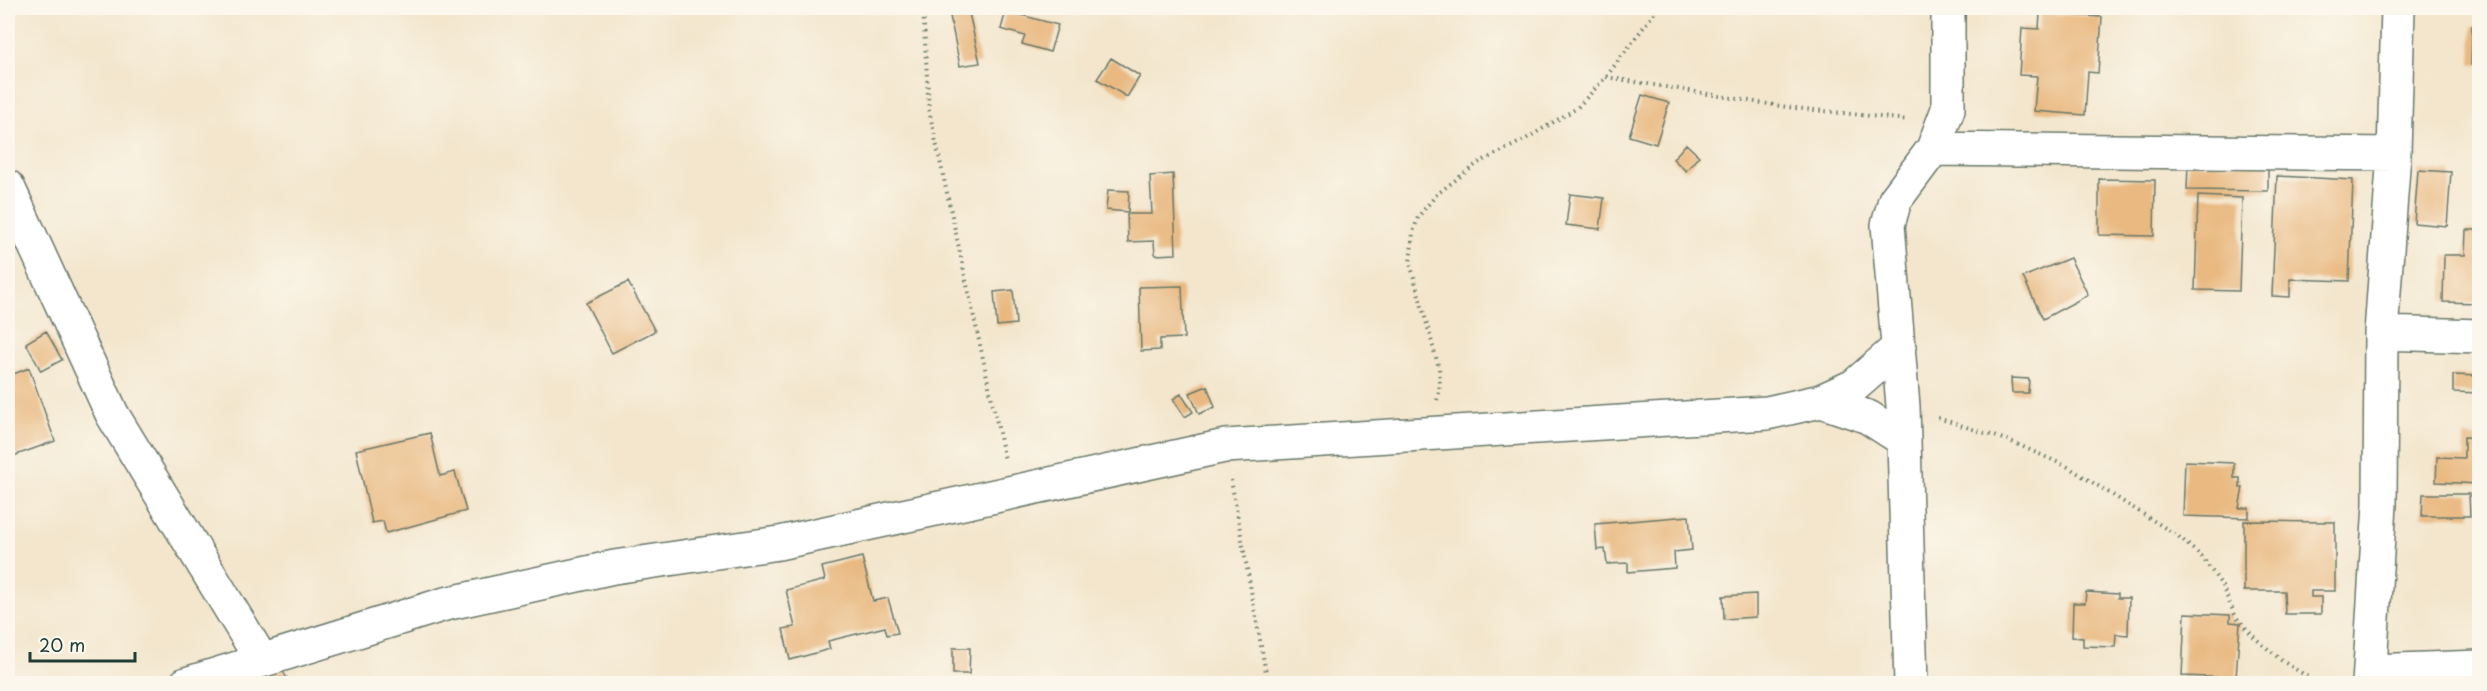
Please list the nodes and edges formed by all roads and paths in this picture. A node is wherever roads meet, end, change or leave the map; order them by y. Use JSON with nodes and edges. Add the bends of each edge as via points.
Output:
{"nodes":[{"id":1,"x":923,"y":8,"type":"edge"},
{"id":2,"x":1658,"y":8,"type":"edge"},
{"id":3,"x":1948,"y":8,"type":"edge"},
{"id":4,"x":2398,"y":8,"type":"edge"},
{"id":5,"x":1606,"y":77,"type":"junction"},
{"id":6,"x":1938,"y":136,"type":"junction"},
{"id":7,"x":2394,"y":154,"type":"junction"},
{"id":8,"x":9,"y":195,"type":"edge"},
{"id":9,"x":2381,"y":333,"type":"junction"},
{"id":10,"x":2480,"y":336,"type":"edge"},
{"id":11,"x":1899,"y":347,"type":"junction"},
{"id":12,"x":1821,"y":401,"type":"junction"},
{"id":13,"x":1903,"y":406,"type":"junction"},
{"id":14,"x":1423,"y":434,"type":"junction"},
{"id":15,"x":1904,"y":440,"type":"junction"},
{"id":16,"x":1225,"y":446,"type":"junction"},
{"id":17,"x":1012,"y":494,"type":"junction"},
{"id":18,"x":261,"y":659,"type":"junction"},
{"id":19,"x":2480,"y":667,"type":"edge"},
{"id":20,"x":2370,"y":677,"type":"edge"},
{"id":21,"x":186,"y":684,"type":"edge"},
{"id":22,"x":1268,"y":684,"type":"edge"},
{"id":23,"x":1911,"y":684,"type":"edge"},
{"id":24,"x":2175,"y":684,"type":"edge"},
{"id":25,"x":2275,"y":684,"type":"edge"},
{"id":26,"x":2319,"y":684,"type":"edge"}],
"edges":[{"from":1,"to":17,"type":"path","via":[[929,110]]},
{"from":2,"to":5,"type":"path"},
{"from":3,"to":6,"type":"street","via":[[1948,109]]},
{"from":4,"to":7,"type":"street"},
{"from":5,"to":6,"type":"path"},
{"from":5,"to":14,"type":"path","via":[[1577,108],[1478,163],[1437,194],[1418,217],[1410,263],[1439,368],[1440,385]]},
{"from":6,"to":7,"type":"street"},
{"from":6,"to":11,"type":"street","via":[[1895,200],[1888,225]]},
{"from":7,"to":9,"type":"street"},
{"from":8,"to":18,"type":"street","via":[[112,414]]},
{"from":9,"to":10,"type":"street"},
{"from":9,"to":20,"type":"street","via":[[2380,504]]},
{"from":11,"to":12,"type":"street","via":[[1854,386]]},
{"from":11,"to":13,"type":"street"},
{"from":12,"to":14,"type":"street","via":[[1767,412]]},
{"from":12,"to":15,"type":"street","via":[[1868,417]]},
{"from":13,"to":15,"type":"street"},
{"from":13,"to":26,"type":"path","via":[[2010,441],[2068,467],[2178,536],[2202,557],[2221,584],[2236,617],[2255,638]]},
{"from":14,"to":16,"type":"street"},
{"from":15,"to":23,"type":"street"},
{"from":16,"to":17,"type":"street"},
{"from":16,"to":22,"type":"path"},
{"from":17,"to":18,"type":"street","via":[[779,543],[614,567],[445,604]]},
{"from":18,"to":21,"type":"street"},
{"from":19,"to":20,"type":"street"},
{"from":24,"to":25,"type":"path","via":[[2175,680],[2196,679]]}]}
